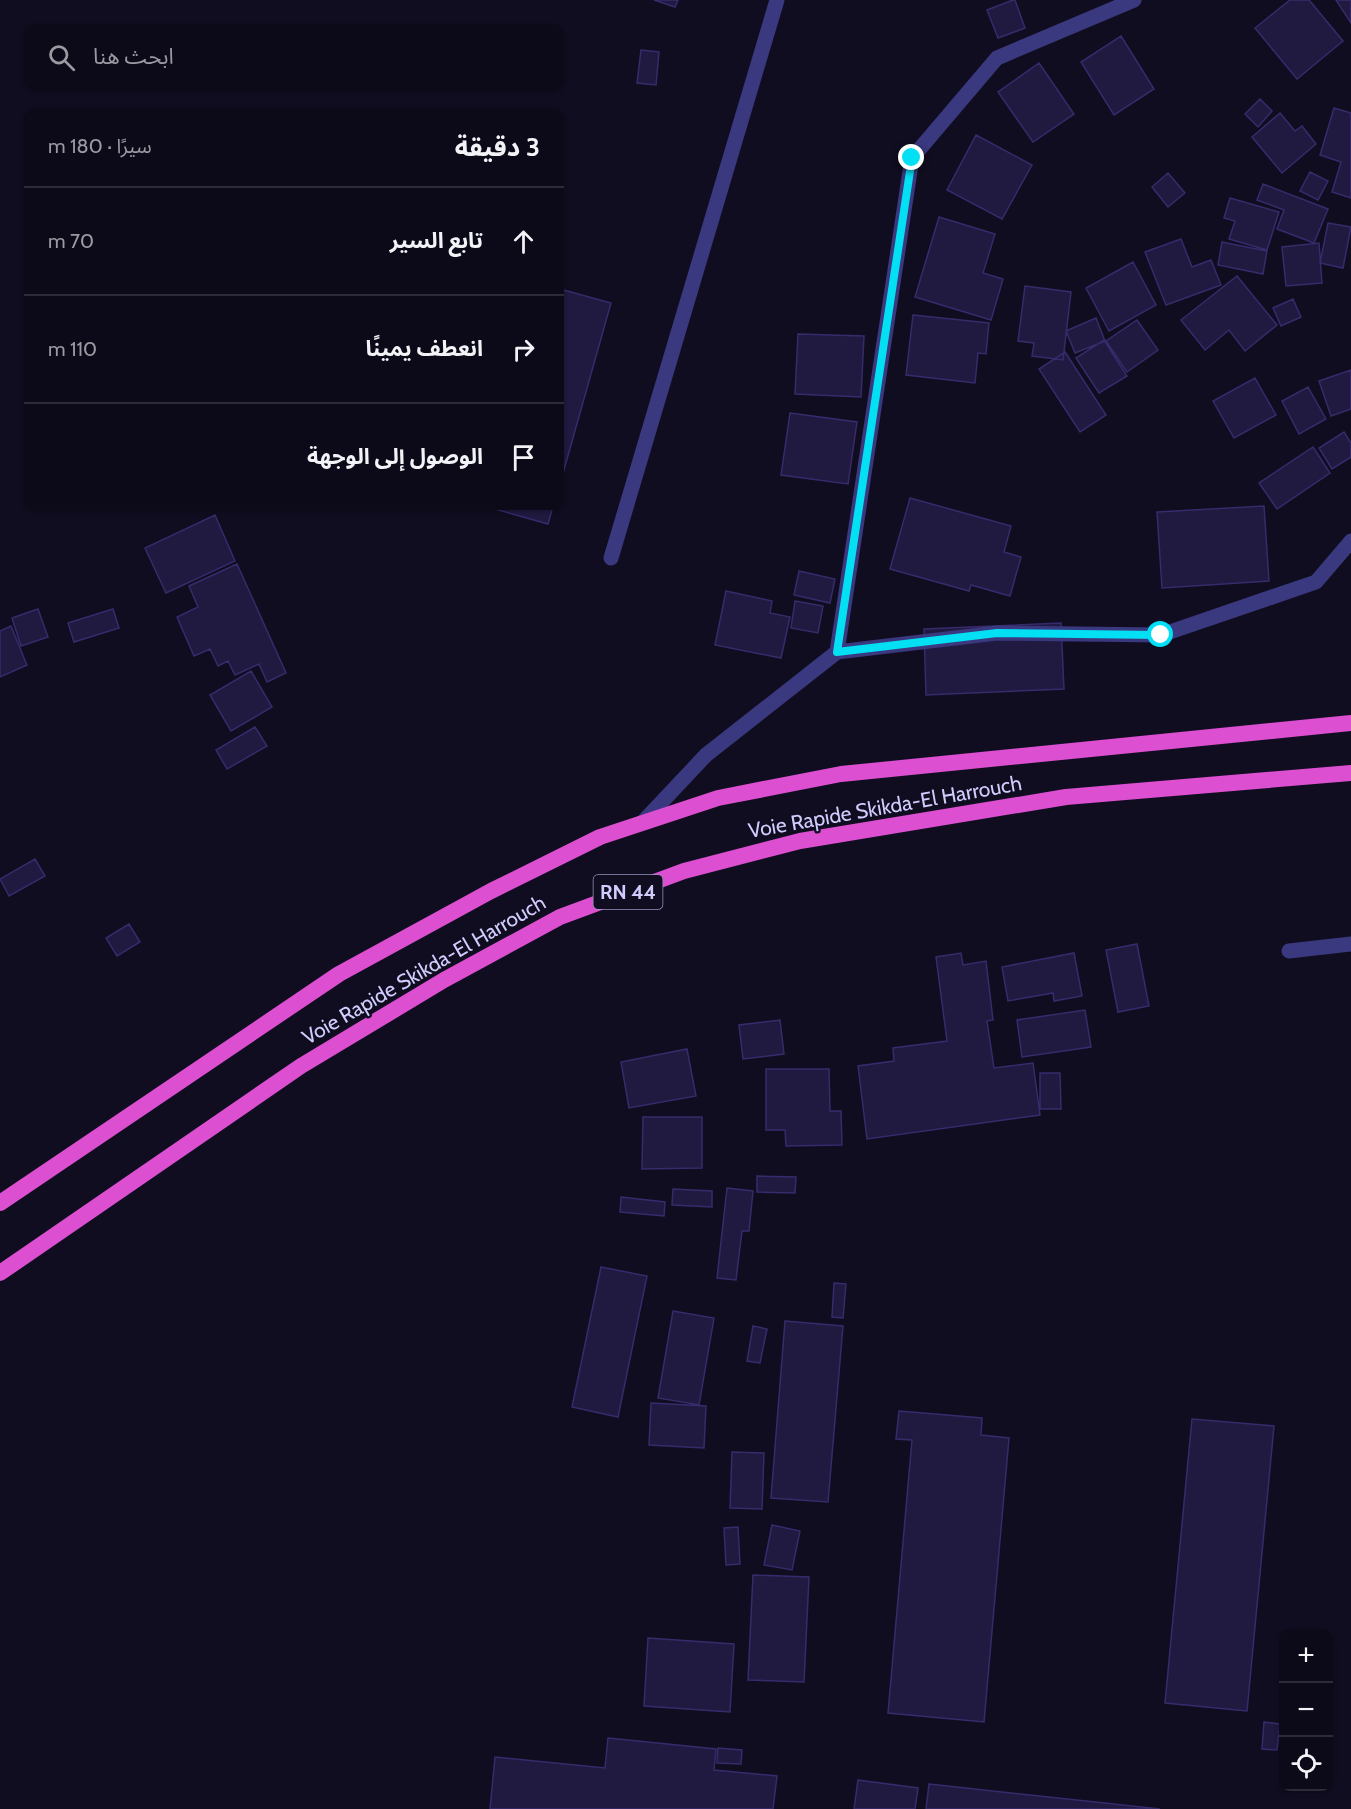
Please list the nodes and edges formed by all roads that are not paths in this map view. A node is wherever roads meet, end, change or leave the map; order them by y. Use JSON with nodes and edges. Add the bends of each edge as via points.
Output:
{"nodes":[{"id":1,"x":777,"y":0,"type":"edge"},
{"id":2,"x":1134,"y":0,"type":"edge"},
{"id":3,"x":1351,"y":541,"type":"edge"},
{"id":4,"x":611,"y":558,"type":"dead end"},
{"id":5,"x":837,"y":652,"type":"junction"},
{"id":6,"x":1351,"y":723,"type":"edge"},
{"id":7,"x":1351,"y":772,"type":"edge"},
{"id":8,"x":642,"y":823,"type":"junction"},
{"id":9,"x":1351,"y":944,"type":"edge"},
{"id":10,"x":1289,"y":951,"type":"dead end"},
{"id":11,"x":0,"y":1203,"type":"edge"},
{"id":12,"x":0,"y":1273,"type":"edge"}],
"edges":[{"from":1,"to":4,"type":"street"},
{"from":2,"to":5,"type":"street","via":[[997,58],[912,158]]},
{"from":3,"to":5,"type":"street","via":[[1316,582],[1161,635],[997,633]]},
{"from":5,"to":8,"type":"street","via":[[706,755]]},
{"from":6,"to":8,"type":"highway","name":"Voie Rapide Skikda-El Harrouch","number":"RN 44","via":[[841,774],[718,798]]},
{"from":7,"to":12,"type":"highway","name":"Voie Rapide Skikda-El Harrouch","number":"RN 44","via":[[1066,797],[800,841],[684,872],[560,917],[444,980],[301,1066]]},
{"from":8,"to":11,"type":"highway","name":"Voie Rapide Skikda-El Harrouch","number":"RN 44","via":[[600,837],[491,891],[339,974]]},
{"from":9,"to":10,"type":"street"}]}
